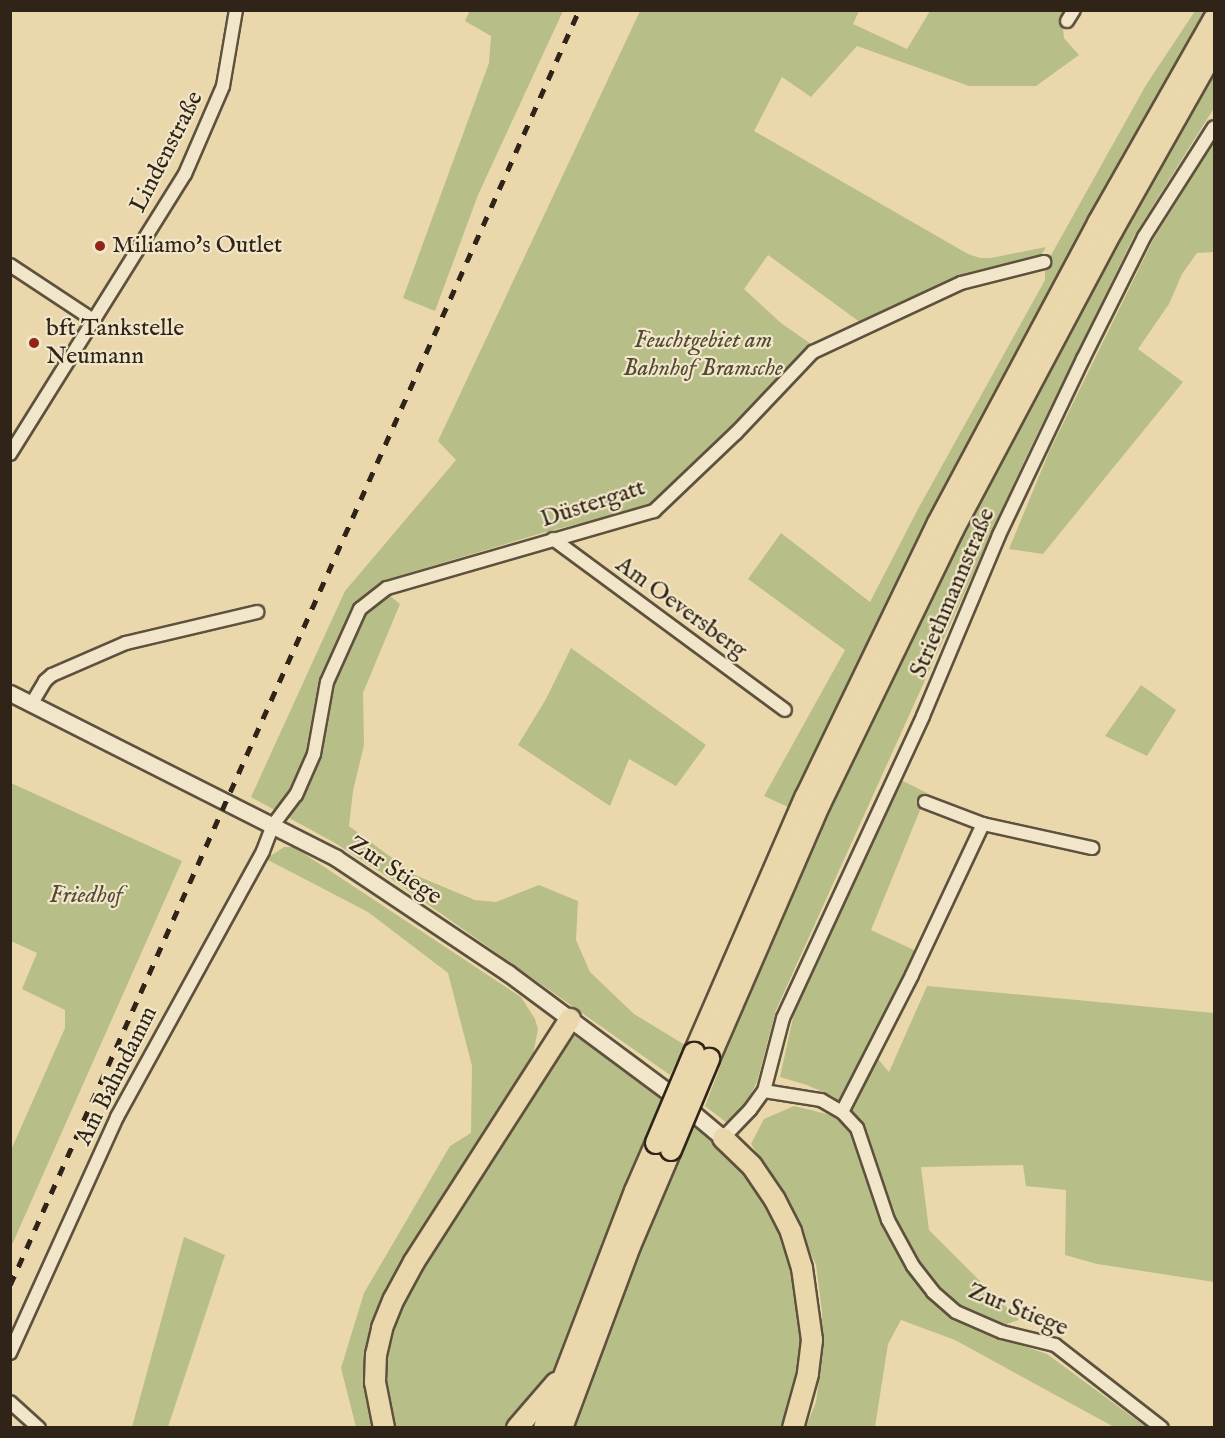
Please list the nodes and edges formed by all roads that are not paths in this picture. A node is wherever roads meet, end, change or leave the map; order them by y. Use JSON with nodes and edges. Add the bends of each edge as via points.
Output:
{"nodes":[{"id":1,"x":236,"y":10,"type":"edge"},
{"id":2,"x":1215,"y":19,"type":"edge"},
{"id":3,"x":1215,"y":51,"type":"edge"},
{"id":4,"x":1215,"y":127,"type":"edge"},
{"id":5,"x":1044,"y":262,"type":"dead end"},
{"id":6,"x":10,"y":266,"type":"edge"},
{"id":7,"x":95,"y":321,"type":"junction"},
{"id":8,"x":10,"y":454,"type":"edge"},
{"id":9,"x":553,"y":539,"type":"junction"},
{"id":10,"x":257,"y":612,"type":"dead end"},
{"id":11,"x":10,"y":693,"type":"edge"},
{"id":12,"x":32,"y":703,"type":"junction"},
{"id":13,"x":784,"y":710,"type":"dead end"},
{"id":14,"x":925,"y":802,"type":"dead end"},
{"id":15,"x":983,"y":824,"type":"junction"},
{"id":16,"x":273,"y":825,"type":"junction"},
{"id":17,"x":1092,"y":848,"type":"dead end"},
{"id":18,"x":570,"y":1019,"type":"junction"},
{"id":19,"x":701,"y":1056,"type":"junction"},
{"id":20,"x":764,"y":1091,"type":"junction"},
{"id":21,"x":842,"y":1112,"type":"junction"},
{"id":22,"x":723,"y":1138,"type":"junction"},
{"id":23,"x":664,"y":1147,"type":"junction"},
{"id":24,"x":10,"y":1353,"type":"edge"},
{"id":25,"x":565,"y":1372,"type":"junction"},
{"id":26,"x":10,"y":1402,"type":"edge"},
{"id":27,"x":382,"y":1420,"type":"edge"},
{"id":28,"x":39,"y":1428,"type":"edge"},
{"id":29,"x":394,"y":1428,"type":"edge"},
{"id":30,"x":517,"y":1428,"type":"edge"},
{"id":31,"x":544,"y":1428,"type":"edge"},
{"id":32,"x":562,"y":1428,"type":"edge"},
{"id":33,"x":793,"y":1428,"type":"edge"},
{"id":34,"x":1162,"y":1428,"type":"edge"}],
"edges":[{"from":1,"to":7,"type":"street","name":"Lindenstraße","via":[[223,86],[203,135],[185,174]]},
{"from":2,"to":19,"type":"highway","via":[[1098,223],[938,523],[806,796]]},
{"from":3,"to":19,"type":"highway","via":[[1112,231],[953,530]]},
{"from":4,"to":20,"type":"street","name":"Striethmannstraße","via":[[1144,237],[999,535],[923,716],[783,1018]]},
{"from":5,"to":9,"type":"street","name":"Düstergatt","via":[[961,283],[813,352],[654,511]]},
{"from":6,"to":7,"type":"street"},
{"from":7,"to":8,"type":"street","name":"Lindenstraße"},
{"from":9,"to":13,"type":"street","name":"Am Oeversberg"},
{"from":9,"to":16,"type":"street","name":"Düstergatt","via":[[387,588],[360,609],[327,682],[314,754],[296,795]]},
{"from":10,"to":12,"type":"street","via":[[126,643],[52,675]]},
{"from":11,"to":12,"type":"street","name":"Zur Stiege"},
{"from":12,"to":16,"type":"street","name":"Zur Stiege"},
{"from":14,"to":15,"type":"street"},
{"from":15,"to":17,"type":"street"},
{"from":15,"to":21,"type":"street"},
{"from":16,"to":18,"type":"street","name":"Zur Stiege","via":[[336,858],[387,891]]},
{"from":16,"to":24,"type":"street","name":"Am Bahndamm","via":[[257,862],[117,1117]]},
{"from":18,"to":22,"type":"street","name":"Zur Stiege"},
{"from":18,"to":27,"type":"highway","via":[[394,1299],[376,1355],[375,1382]]},
{"from":19,"to":23,"type":"highway","bridge":true},
{"from":20,"to":21,"type":"street","via":[[820,1100]]},
{"from":20,"to":22,"type":"street","name":"Striethmannstraße"},
{"from":21,"to":34,"type":"street","name":"Zur Stiege","via":[[856,1128],[888,1220],[913,1266],[933,1292],[956,1312],[1002,1332],[1055,1345]]},
{"from":22,"to":33,"type":"highway","via":[[752,1166],[775,1200],[791,1232],[802,1268],[812,1340],[801,1407]]},
{"from":23,"to":25,"type":"highway","via":[[635,1191]]},
{"from":23,"to":32,"type":"highway"},
{"from":25,"to":30,"type":"highway"},
{"from":25,"to":31,"type":"highway"},
{"from":26,"to":28,"type":"street"},
{"from":27,"to":29,"type":"highway"}]}
